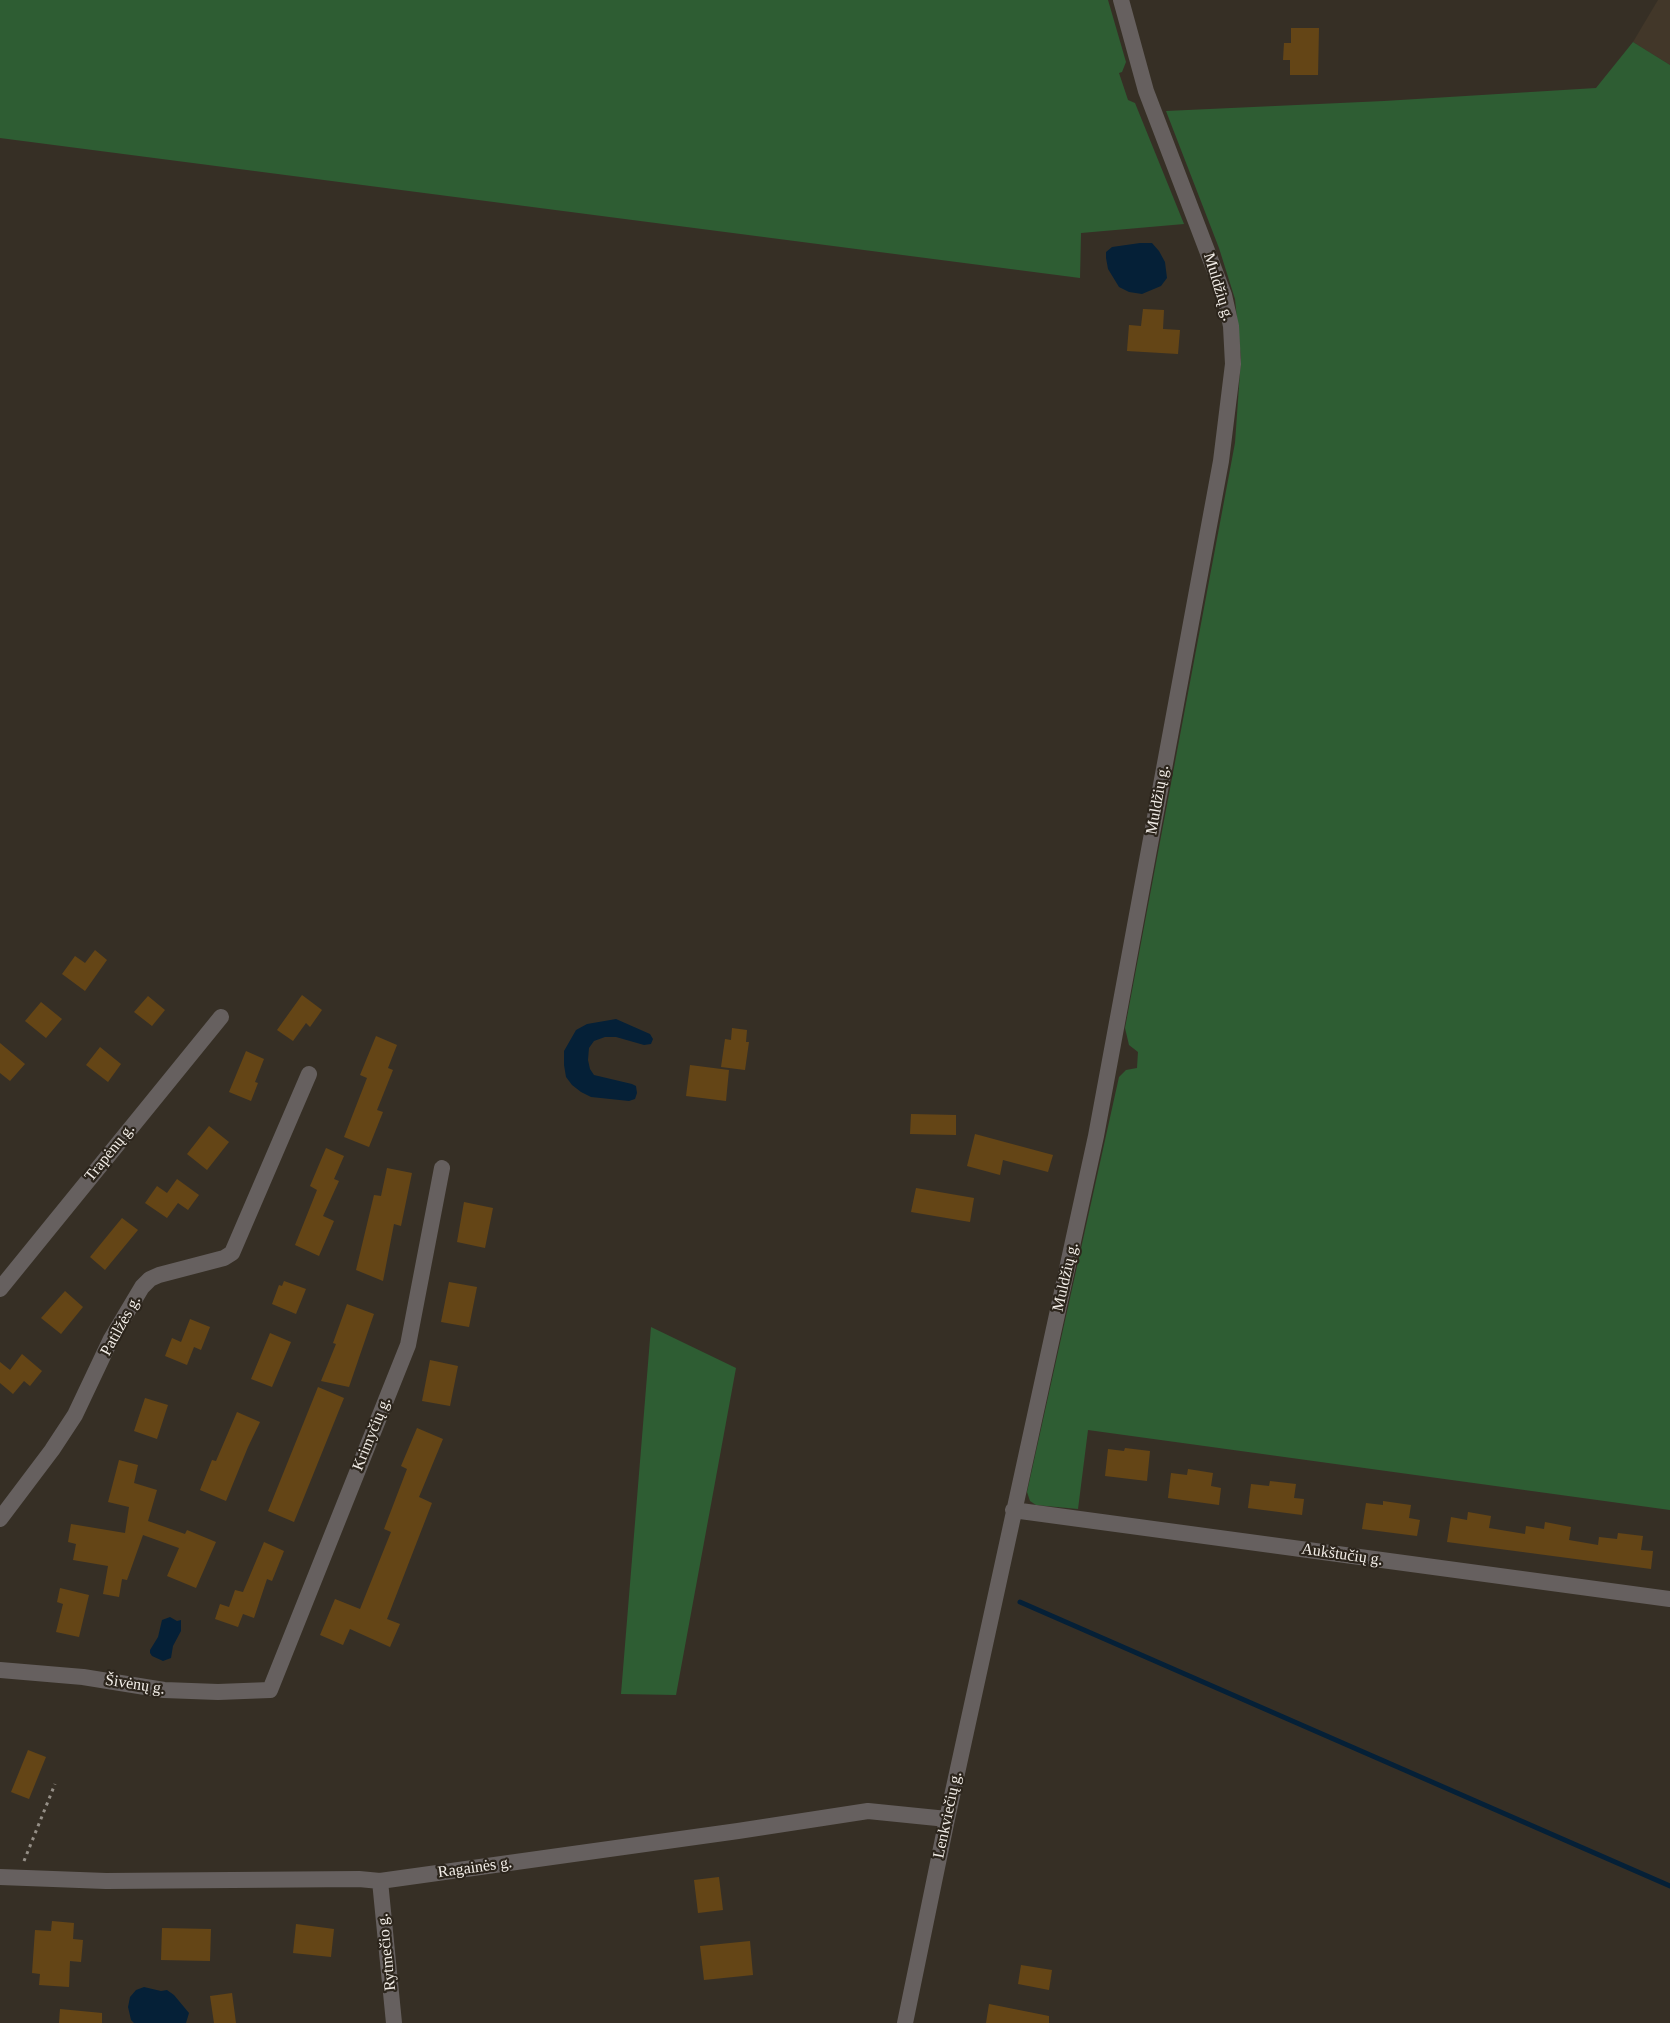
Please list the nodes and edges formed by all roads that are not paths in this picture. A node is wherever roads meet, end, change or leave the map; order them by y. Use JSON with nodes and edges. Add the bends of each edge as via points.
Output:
{"nodes":[{"id":1,"x":1121,"y":0,"type":"edge"},
{"id":2,"x":221,"y":1017,"type":"dead end"},
{"id":3,"x":309,"y":1074,"type":"dead end"},
{"id":4,"x":442,"y":1168,"type":"dead end"},
{"id":5,"x":0,"y":1289,"type":"edge"},
{"id":6,"x":1013,"y":1510,"type":"junction"},
{"id":7,"x":0,"y":1519,"type":"edge"},
{"id":8,"x":1670,"y":1599,"type":"edge"},
{"id":9,"x":992,"y":1608,"type":"joint"},
{"id":10,"x":0,"y":1670,"type":"edge"},
{"id":11,"x":270,"y":1690,"type":"joint"},
{"id":12,"x":947,"y":1819,"type":"junction"},
{"id":13,"x":8,"y":1878,"type":"edge"},
{"id":14,"x":380,"y":1881,"type":"junction"},
{"id":15,"x":394,"y":2023,"type":"edge"},
{"id":16,"x":905,"y":2023,"type":"edge"}],
"edges":[{"from":1,"to":6,"type":"street","name":"Muldžių g.","via":[[1146,91],[1224,295],[1233,364],[1221,461],[1107,1079]]},
{"from":2,"to":5,"type":"street","name":"Trapėnų g."},
{"from":3,"to":7,"type":"street","name":"Patilžės g.","via":[[232,1253],[159,1275],[142,1287],[75,1415]]},
{"from":4,"to":11,"type":"street","name":"Krimyčių g.","via":[[408,1345]]},
{"from":6,"to":8,"type":"street","name":"Aukštučių g."},
{"from":6,"to":9,"type":"street","name":"Muldžių g."},
{"from":9,"to":12,"type":"street","name":"Lenkviečių g."},
{"from":10,"to":11,"type":"street","name":"Šivėnų g.","via":[[83,1677],[164,1690]]},
{"from":12,"to":14,"type":"street","name":"Ragainės g.","via":[[868,1811]]},
{"from":12,"to":16,"type":"street","name":"Lenkviečių g."},
{"from":13,"to":14,"type":"street","name":"Ragainės g."},
{"from":14,"to":15,"type":"street","name":"Rytmečio g."}]}
